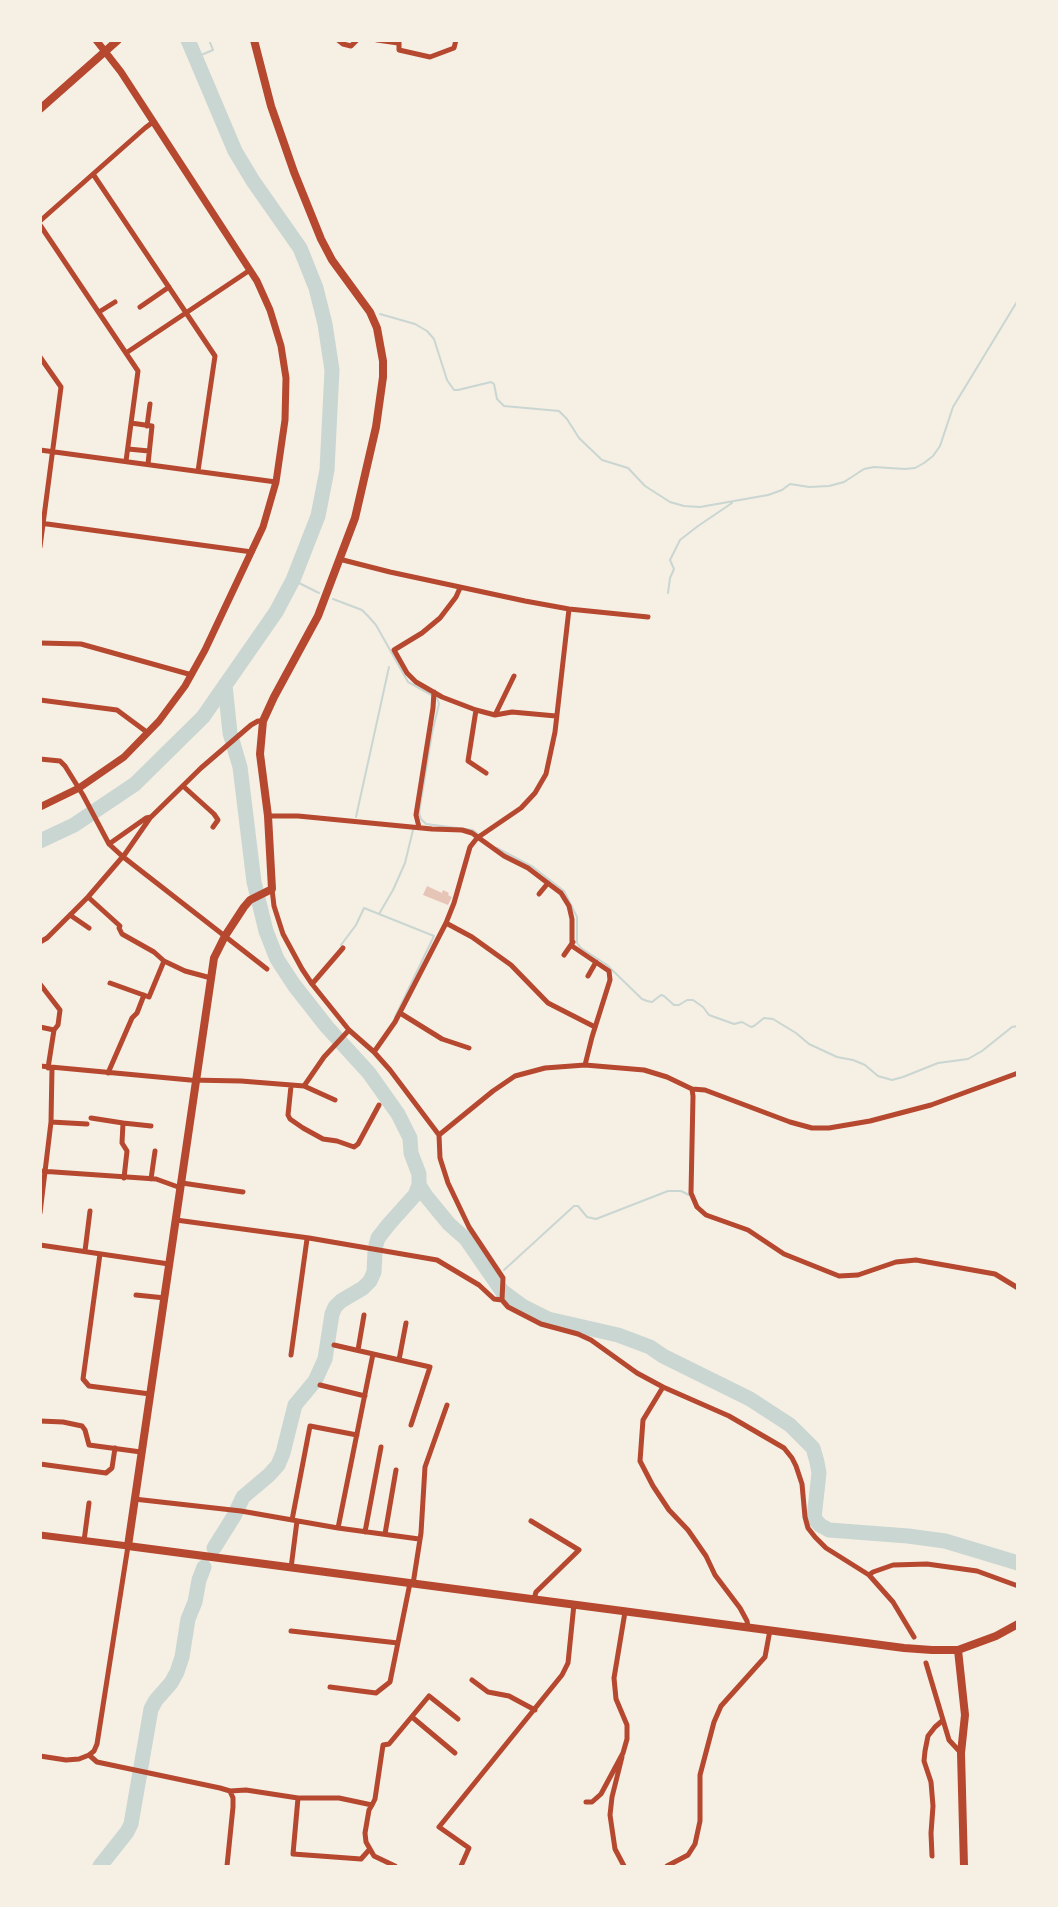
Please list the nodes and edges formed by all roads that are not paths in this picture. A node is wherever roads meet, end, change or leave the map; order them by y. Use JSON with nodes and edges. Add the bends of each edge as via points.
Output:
{"nodes":[{"id":1,"x":96,"y":40,"type":"edge"},
{"id":2,"x":118,"y":40,"type":"edge"},
{"id":3,"x":254,"y":40,"type":"edge"},
{"id":4,"x":338,"y":40,"type":"edge"},
{"id":5,"x":357,"y":40,"type":"edge"},
{"id":6,"x":377,"y":40,"type":"edge"},
{"id":7,"x":456,"y":40,"type":"edge"},
{"id":8,"x":399,"y":42,"type":"edge"},
{"id":9,"x":106,"y":51,"type":"junction"},
{"id":10,"x":40,"y":109,"type":"edge"},
{"id":11,"x":153,"y":122,"type":"junction"},
{"id":12,"x":93,"y":174,"type":"junction"},
{"id":13,"x":40,"y":223,"type":"edge"},
{"id":14,"x":250,"y":270,"type":"junction"},
{"id":15,"x":169,"y":287,"type":"junction"},
{"id":16,"x":115,"y":302,"type":"dead end"},
{"id":17,"x":140,"y":307,"type":"dead end"},
{"id":18,"x":99,"y":312,"type":"junction"},
{"id":19,"x":186,"y":313,"type":"junction"},
{"id":20,"x":126,"y":353,"type":"junction"},
{"id":21,"x":40,"y":357,"type":"edge"},
{"id":22,"x":150,"y":404,"type":"dead end"},
{"id":23,"x":131,"y":423,"type":"junction"},
{"id":24,"x":147,"y":426,"type":"junction"},
{"id":25,"x":128,"y":449,"type":"junction"},
{"id":26,"x":40,"y":450,"type":"edge"},
{"id":27,"x":53,"y":452,"type":"junction"},
{"id":28,"x":149,"y":452,"type":"junction"},
{"id":29,"x":126,"y":461,"type":"junction"},
{"id":30,"x":148,"y":464,"type":"junction"},
{"id":31,"x":198,"y":471,"type":"junction"},
{"id":32,"x":276,"y":482,"type":"junction"},
{"id":33,"x":42,"y":524,"type":"edge"},
{"id":34,"x":41,"y":542,"type":"edge"},
{"id":35,"x":252,"y":552,"type":"junction"},
{"id":36,"x":339,"y":559,"type":"junction"},
{"id":37,"x":460,"y":588,"type":"junction"},
{"id":38,"x":569,"y":609,"type":"junction"},
{"id":39,"x":648,"y":617,"type":"dead end"},
{"id":40,"x":40,"y":644,"type":"edge"},
{"id":41,"x":192,"y":675,"type":"junction"},
{"id":42,"x":514,"y":676,"type":"dead end"},
{"id":43,"x":434,"y":695,"type":"junction"},
{"id":44,"x":40,"y":700,"type":"edge"},
{"id":45,"x":476,"y":710,"type":"junction"},
{"id":46,"x":495,"y":716,"type":"junction"},
{"id":47,"x":556,"y":716,"type":"junction"},
{"id":48,"x":263,"y":721,"type":"junction"},
{"id":49,"x":148,"y":733,"type":"junction"},
{"id":50,"x":40,"y":759,"type":"edge"},
{"id":51,"x":486,"y":773,"type":"dead end"},
{"id":52,"x":183,"y":786,"type":"junction"},
{"id":53,"x":81,"y":791,"type":"junction"},
{"id":54,"x":40,"y":807,"type":"edge"},
{"id":55,"x":268,"y":816,"type":"junction"},
{"id":56,"x":151,"y":817,"type":"junction"},
{"id":57,"x":213,"y":827,"type":"dead end"},
{"id":58,"x":419,"y":827,"type":"junction"},
{"id":59,"x":479,"y":837,"type":"junction"},
{"id":60,"x":108,"y":841,"type":"junction"},
{"id":61,"x":123,"y":856,"type":"junction"},
{"id":62,"x":548,"y":883,"type":"junction"},
{"id":63,"x":268,"y":891,"type":"junction"},
{"id":64,"x":539,"y":894,"type":"dead end"},
{"id":65,"x":88,"y":897,"type":"junction"},
{"id":66,"x":70,"y":915,"type":"junction"},
{"id":67,"x":446,"y":923,"type":"junction"},
{"id":68,"x":89,"y":928,"type":"dead end"},
{"id":69,"x":225,"y":936,"type":"junction"},
{"id":70,"x":573,"y":942,"type":"junction"},
{"id":71,"x":40,"y":944,"type":"edge"},
{"id":72,"x":343,"y":948,"type":"dead end"},
{"id":73,"x":564,"y":955,"type":"dead end"},
{"id":74,"x":164,"y":961,"type":"junction"},
{"id":75,"x":596,"y":962,"type":"junction"},
{"id":76,"x":267,"y":969,"type":"dead end"},
{"id":77,"x":588,"y":976,"type":"dead end"},
{"id":78,"x":211,"y":978,"type":"junction"},
{"id":79,"x":110,"y":983,"type":"dead end"},
{"id":80,"x":40,"y":984,"type":"edge"},
{"id":81,"x":312,"y":984,"type":"junction"},
{"id":82,"x":144,"y":995,"type":"junction"},
{"id":83,"x":400,"y":1013,"type":"junction"},
{"id":84,"x":40,"y":1027,"type":"edge"},
{"id":85,"x":595,"y":1027,"type":"junction"},
{"id":86,"x":54,"y":1030,"type":"junction"},
{"id":87,"x":349,"y":1030,"type":"junction"},
{"id":88,"x":469,"y":1048,"type":"dead end"},
{"id":89,"x":375,"y":1052,"type":"junction"},
{"id":90,"x":585,"y":1065,"type":"junction"},
{"id":91,"x":40,"y":1066,"type":"edge"},
{"id":92,"x":50,"y":1068,"type":"junction"},
{"id":93,"x":108,"y":1073,"type":"junction"},
{"id":94,"x":1017,"y":1073,"type":"edge"},
{"id":95,"x":197,"y":1078,"type":"junction"},
{"id":96,"x":291,"y":1086,"type":"junction"},
{"id":97,"x":304,"y":1086,"type":"junction"},
{"id":98,"x":692,"y":1089,"type":"junction"},
{"id":99,"x":335,"y":1100,"type":"dead end"},
{"id":100,"x":379,"y":1105,"type":"dead end"},
{"id":101,"x":91,"y":1118,"type":"dead end"},
{"id":102,"x":51,"y":1122,"type":"junction"},
{"id":103,"x":123,"y":1123,"type":"junction"},
{"id":104,"x":87,"y":1124,"type":"dead end"},
{"id":105,"x":151,"y":1126,"type":"dead end"},
{"id":106,"x":439,"y":1135,"type":"junction"},
{"id":107,"x":155,"y":1151,"type":"dead end"},
{"id":108,"x":43,"y":1172,"type":"edge"},
{"id":109,"x":124,"y":1178,"type":"junction"},
{"id":110,"x":151,"y":1179,"type":"junction"},
{"id":111,"x":182,"y":1186,"type":"junction"},
{"id":112,"x":243,"y":1192,"type":"dead end"},
{"id":113,"x":90,"y":1211,"type":"dead end"},
{"id":114,"x":40,"y":1213,"type":"edge"},
{"id":115,"x":176,"y":1220,"type":"junction"},
{"id":116,"x":307,"y":1239,"type":"junction"},
{"id":117,"x":40,"y":1245,"type":"edge"},
{"id":118,"x":85,"y":1251,"type":"junction"},
{"id":119,"x":100,"y":1254,"type":"junction"},
{"id":120,"x":170,"y":1264,"type":"junction"},
{"id":121,"x":1017,"y":1288,"type":"edge"},
{"id":122,"x":136,"y":1295,"type":"dead end"},
{"id":123,"x":165,"y":1298,"type":"junction"},
{"id":124,"x":502,"y":1299,"type":"junction"},
{"id":125,"x":364,"y":1315,"type":"dead end"},
{"id":126,"x":406,"y":1323,"type":"dead end"},
{"id":127,"x":334,"y":1345,"type":"dead end"},
{"id":128,"x":358,"y":1350,"type":"junction"},
{"id":129,"x":373,"y":1354,"type":"junction"},
{"id":130,"x":291,"y":1355,"type":"dead end"},
{"id":131,"x":399,"y":1360,"type":"junction"},
{"id":132,"x":320,"y":1385,"type":"dead end"},
{"id":133,"x":663,"y":1388,"type":"junction"},
{"id":134,"x":150,"y":1395,"type":"junction"},
{"id":135,"x":365,"y":1395,"type":"junction"},
{"id":136,"x":447,"y":1405,"type":"dead end"},
{"id":137,"x":40,"y":1421,"type":"edge"},
{"id":138,"x":411,"y":1425,"type":"dead end"},
{"id":139,"x":357,"y":1435,"type":"junction"},
{"id":140,"x":115,"y":1448,"type":"junction"},
{"id":141,"x":381,"y":1448,"type":"dead end"},
{"id":142,"x":141,"y":1452,"type":"junction"},
{"id":143,"x":40,"y":1464,"type":"edge"},
{"id":144,"x":396,"y":1470,"type":"dead end"},
{"id":145,"x":134,"y":1499,"type":"junction"},
{"id":146,"x":89,"y":1503,"type":"dead end"},
{"id":147,"x":294,"y":1520,"type":"junction"},
{"id":148,"x":531,"y":1521,"type":"dead end"},
{"id":149,"x":338,"y":1528,"type":"junction"},
{"id":150,"x":365,"y":1532,"type":"junction"},
{"id":151,"x":385,"y":1534,"type":"junction"},
{"id":152,"x":40,"y":1535,"type":"edge"},
{"id":153,"x":419,"y":1539,"type":"junction"},
{"id":154,"x":84,"y":1541,"type":"junction"},
{"id":155,"x":128,"y":1546,"type":"junction"},
{"id":156,"x":291,"y":1568,"type":"junction"},
{"id":157,"x":868,"y":1575,"type":"junction"},
{"id":158,"x":411,"y":1584,"type":"junction"},
{"id":159,"x":1017,"y":1586,"type":"edge"},
{"id":160,"x":534,"y":1599,"type":"junction"},
{"id":161,"x":574,"y":1604,"type":"junction"},
{"id":162,"x":625,"y":1612,"type":"junction"},
{"id":163,"x":1017,"y":1624,"type":"edge"},
{"id":164,"x":748,"y":1627,"type":"junction"},
{"id":165,"x":770,"y":1630,"type":"junction"},
{"id":166,"x":291,"y":1631,"type":"dead end"},
{"id":167,"x":914,"y":1637,"type":"dead end"},
{"id":168,"x":398,"y":1643,"type":"junction"},
{"id":169,"x":958,"y":1650,"type":"junction"},
{"id":170,"x":926,"y":1663,"type":"dead end"},
{"id":171,"x":472,"y":1680,"type":"dead end"},
{"id":172,"x":330,"y":1687,"type":"dead end"},
{"id":173,"x":534,"y":1710,"type":"junction"},
{"id":174,"x":412,"y":1717,"type":"junction"},
{"id":175,"x":458,"y":1719,"type":"dead end"},
{"id":176,"x":942,"y":1721,"type":"junction"},
{"id":177,"x":455,"y":1753,"type":"dead end"},
{"id":178,"x":623,"y":1753,"type":"junction"},
{"id":179,"x":961,"y":1753,"type":"junction"},
{"id":180,"x":90,"y":1755,"type":"junction"},
{"id":181,"x":40,"y":1756,"type":"edge"},
{"id":182,"x":230,"y":1791,"type":"junction"},
{"id":183,"x":298,"y":1798,"type":"junction"},
{"id":184,"x":586,"y":1802,"type":"dead end"},
{"id":185,"x":372,"y":1805,"type":"junction"},
{"id":186,"x":369,"y":1850,"type":"junction"},
{"id":187,"x":374,"y":1856,"type":"junction"},
{"id":188,"x":932,"y":1856,"type":"dead end"},
{"id":189,"x":227,"y":1866,"type":"edge"},
{"id":190,"x":379,"y":1866,"type":"edge"},
{"id":191,"x":395,"y":1866,"type":"edge"},
{"id":192,"x":462,"y":1866,"type":"edge"},
{"id":193,"x":624,"y":1866,"type":"edge"},
{"id":194,"x":667,"y":1866,"type":"edge"},
{"id":195,"x":964,"y":1866,"type":"edge"}],
"edges":[{"from":1,"to":9,"type":"street"},
{"from":2,"to":9,"type":"main road"},
{"from":3,"to":36,"type":"main road","via":[[271,106],[304,199],[332,260],[370,312],[381,345],[383,377],[376,427],[355,518]]},
{"from":4,"to":5,"type":"street","via":[[351,45]]},
{"from":6,"to":8,"type":"street"},
{"from":7,"to":8,"type":"street","via":[[454,48],[430,57],[399,51]]},
{"from":9,"to":10,"type":"main road"},
{"from":9,"to":11,"type":"street"},
{"from":11,"to":12,"type":"street"},
{"from":11,"to":14,"type":"street"},
{"from":12,"to":13,"type":"street"},
{"from":12,"to":15,"type":"street"},
{"from":13,"to":18,"type":"street"},
{"from":14,"to":19,"type":"street"},
{"from":14,"to":32,"type":"street","via":[[270,310],[286,378],[285,420]]},
{"from":15,"to":17,"type":"street"},
{"from":15,"to":19,"type":"street"},
{"from":16,"to":18,"type":"street"},
{"from":18,"to":20,"type":"street"},
{"from":19,"to":20,"type":"street"},
{"from":19,"to":31,"type":"street","via":[[215,356]]},
{"from":20,"to":23,"type":"street","via":[[138,371]]},
{"from":21,"to":27,"type":"street","via":[[61,387]]},
{"from":22,"to":24,"type":"street"},
{"from":23,"to":24,"type":"street"},
{"from":23,"to":25,"type":"street"},
{"from":24,"to":28,"type":"street","via":[[152,426]]},
{"from":25,"to":28,"type":"street"},
{"from":25,"to":29,"type":"street"},
{"from":26,"to":27,"type":"street"},
{"from":27,"to":29,"type":"street"},
{"from":27,"to":33,"type":"street"},
{"from":28,"to":30,"type":"street"},
{"from":29,"to":30,"type":"street"},
{"from":30,"to":31,"type":"street"},
{"from":31,"to":32,"type":"street"},
{"from":32,"to":35,"type":"street"},
{"from":33,"to":34,"type":"street"},
{"from":33,"to":35,"type":"street"},
{"from":35,"to":41,"type":"street"},
{"from":36,"to":37,"type":"street"},
{"from":36,"to":48,"type":"main road","via":[[318,616]]},
{"from":37,"to":38,"type":"street"},
{"from":37,"to":43,"type":"street","via":[[440,618],[394,650],[406,673]]},
{"from":38,"to":39,"type":"street"},
{"from":38,"to":47,"type":"street"},
{"from":40,"to":41,"type":"street","via":[[81,644]]},
{"from":41,"to":49,"type":"street"},
{"from":42,"to":46,"type":"street"},
{"from":43,"to":45,"type":"street"},
{"from":43,"to":58,"type":"street","via":[[416,815]]},
{"from":44,"to":49,"type":"street","via":[[117,710]]},
{"from":45,"to":46,"type":"street"},
{"from":45,"to":51,"type":"street","via":[[468,761]]},
{"from":46,"to":47,"type":"street","via":[[512,712]]},
{"from":47,"to":59,"type":"street","via":[[550,761],[541,784],[521,808]]},
{"from":48,"to":52,"type":"street","via":[[251,725]]},
{"from":48,"to":55,"type":"main road","via":[[261,754]]},
{"from":49,"to":53,"type":"street"},
{"from":50,"to":53,"type":"street","via":[[60,761]]},
{"from":52,"to":56,"type":"street"},
{"from":52,"to":57,"type":"street","via":[[214,814],[218,820]]},
{"from":53,"to":54,"type":"street"},
{"from":53,"to":60,"type":"street"},
{"from":55,"to":58,"type":"street"},
{"from":55,"to":63,"type":"main road"},
{"from":56,"to":60,"type":"street"},
{"from":56,"to":61,"type":"street"},
{"from":58,"to":59,"type":"street","via":[[462,830]]},
{"from":59,"to":62,"type":"street"},
{"from":59,"to":67,"type":"street","via":[[466,856]]},
{"from":60,"to":61,"type":"street"},
{"from":61,"to":65,"type":"street"},
{"from":61,"to":69,"type":"street"},
{"from":62,"to":64,"type":"street"},
{"from":62,"to":70,"type":"street","via":[[569,906]]},
{"from":63,"to":69,"type":"main road","via":[[250,900]]},
{"from":63,"to":81,"type":"street","via":[[283,934]]},
{"from":65,"to":66,"type":"street"},
{"from":65,"to":74,"type":"street","via":[[120,926],[122,934]]},
{"from":66,"to":68,"type":"street"},
{"from":66,"to":71,"type":"street"},
{"from":67,"to":83,"type":"street"},
{"from":67,"to":85,"type":"street","via":[[511,965],[548,1003]]},
{"from":69,"to":76,"type":"street"},
{"from":69,"to":78,"type":"main road","via":[[214,958]]},
{"from":70,"to":73,"type":"street"},
{"from":70,"to":75,"type":"street","via":[[572,946]]},
{"from":72,"to":81,"type":"street"},
{"from":74,"to":78,"type":"street"},
{"from":74,"to":82,"type":"street","via":[[149,997]]},
{"from":75,"to":77,"type":"street"},
{"from":75,"to":85,"type":"street","via":[[609,971],[610,980]]},
{"from":78,"to":95,"type":"main road"},
{"from":79,"to":82,"type":"street"},
{"from":80,"to":86,"type":"street","via":[[60,1010]]},
{"from":81,"to":87,"type":"street"},
{"from":82,"to":93,"type":"street"},
{"from":83,"to":88,"type":"street","via":[[442,1039]]},
{"from":83,"to":89,"type":"street"},
{"from":84,"to":86,"type":"street"},
{"from":85,"to":90,"type":"street"},
{"from":86,"to":92,"type":"street"},
{"from":87,"to":89,"type":"street"},
{"from":87,"to":97,"type":"street"},
{"from":89,"to":106,"type":"street"},
{"from":90,"to":98,"type":"street","via":[[644,1070]]},
{"from":90,"to":106,"type":"street","via":[[545,1068],[515,1076]]},
{"from":91,"to":92,"type":"street"},
{"from":92,"to":93,"type":"street"},
{"from":92,"to":102,"type":"street"},
{"from":93,"to":95,"type":"street"},
{"from":94,"to":98,"type":"street","via":[[932,1106],[829,1128],[790,1122],[705,1090]]},
{"from":95,"to":96,"type":"street"},
{"from":95,"to":111,"type":"main road"},
{"from":96,"to":97,"type":"street"},
{"from":96,"to":100,"type":"street","via":[[290,1119],[323,1138],[354,1148]]},
{"from":97,"to":99,"type":"street"},
{"from":98,"to":121,"type":"street","via":[[691,1193],[706,1215],[748,1230],[784,1254],[839,1276],[916,1260],[995,1274]]},
{"from":101,"to":103,"type":"street"},
{"from":102,"to":104,"type":"street"},
{"from":102,"to":108,"type":"street"},
{"from":103,"to":105,"type":"street"},
{"from":103,"to":109,"type":"street","via":[[122,1143],[127,1151]]},
{"from":106,"to":124,"type":"street","via":[[440,1158],[448,1183],[470,1227],[503,1278]]},
{"from":107,"to":110,"type":"street"},
{"from":108,"to":109,"type":"street"},
{"from":108,"to":114,"type":"street"},
{"from":109,"to":110,"type":"street"},
{"from":110,"to":111,"type":"street"},
{"from":111,"to":112,"type":"street"},
{"from":111,"to":115,"type":"main road"},
{"from":113,"to":118,"type":"street"},
{"from":115,"to":116,"type":"street"},
{"from":115,"to":120,"type":"main road"},
{"from":116,"to":124,"type":"street","via":[[437,1260],[479,1285],[494,1299]]},
{"from":116,"to":130,"type":"street"},
{"from":117,"to":118,"type":"street"},
{"from":118,"to":119,"type":"street"},
{"from":119,"to":120,"type":"street"},
{"from":119,"to":134,"type":"street","via":[[83,1379],[89,1386]]},
{"from":120,"to":123,"type":"main road"},
{"from":122,"to":123,"type":"street"},
{"from":123,"to":134,"type":"main road"},
{"from":124,"to":133,"type":"street","via":[[508,1307],[541,1324],[591,1340]]},
{"from":125,"to":128,"type":"street"},
{"from":126,"to":131,"type":"street"},
{"from":127,"to":128,"type":"street"},
{"from":128,"to":129,"type":"street"},
{"from":129,"to":131,"type":"street"},
{"from":129,"to":135,"type":"street"},
{"from":131,"to":138,"type":"street","via":[[430,1367]]},
{"from":132,"to":135,"type":"street"},
{"from":133,"to":157,"type":"street","via":[[729,1416],[784,1448],[802,1484],[808,1528],[826,1548]]},
{"from":133,"to":164,"type":"street","via":[[643,1420],[640,1461],[669,1510],[688,1530],[740,1608]]},
{"from":134,"to":142,"type":"main road"},
{"from":135,"to":139,"type":"street"},
{"from":136,"to":153,"type":"street","via":[[425,1467]]},
{"from":137,"to":140,"type":"street","via":[[82,1426],[89,1445]]},
{"from":139,"to":147,"type":"street","via":[[310,1426]]},
{"from":139,"to":149,"type":"street"},
{"from":140,"to":142,"type":"street"},
{"from":140,"to":143,"type":"street","via":[[112,1468],[106,1473]]},
{"from":141,"to":150,"type":"street"},
{"from":142,"to":145,"type":"main road"},
{"from":144,"to":151,"type":"street"},
{"from":145,"to":147,"type":"street"},
{"from":145,"to":155,"type":"main road"},
{"from":146,"to":154,"type":"street"},
{"from":147,"to":149,"type":"street"},
{"from":147,"to":156,"type":"street"},
{"from":148,"to":160,"type":"street","via":[[579,1550],[536,1592]]},
{"from":149,"to":150,"type":"street"},
{"from":150,"to":151,"type":"street"},
{"from":151,"to":153,"type":"street"},
{"from":152,"to":154,"type":"street"},
{"from":153,"to":158,"type":"street"},
{"from":154,"to":155,"type":"street"},
{"from":155,"to":156,"type":"main road"},
{"from":155,"to":180,"type":"street","via":[[97,1744]]},
{"from":156,"to":158,"type":"main road"},
{"from":157,"to":159,"type":"street","via":[[893,1565],[927,1564],[977,1571]]},
{"from":157,"to":167,"type":"street","via":[[893,1602]]},
{"from":158,"to":160,"type":"main road"},
{"from":158,"to":168,"type":"street"},
{"from":160,"to":161,"type":"main road"},
{"from":161,"to":162,"type":"main road"},
{"from":161,"to":173,"type":"street","via":[[568,1663]]},
{"from":162,"to":164,"type":"main road"},
{"from":162,"to":178,"type":"street","via":[[614,1678],[616,1700],[627,1725]]},
{"from":163,"to":169,"type":"main road"},
{"from":164,"to":165,"type":"main road"},
{"from":165,"to":169,"type":"main road","via":[[904,1648]]},
{"from":165,"to":194,"type":"street","via":[[765,1657],[721,1706],[714,1722],[700,1775],[700,1821],[695,1844],[688,1855]]},
{"from":166,"to":168,"type":"street"},
{"from":168,"to":172,"type":"street","via":[[390,1682],[376,1693]]},
{"from":169,"to":179,"type":"main road","via":[[965,1715]]},
{"from":170,"to":176,"type":"street"},
{"from":171,"to":173,"type":"street","via":[[488,1692],[508,1696]]},
{"from":173,"to":192,"type":"street","via":[[439,1827],[469,1848]]},
{"from":174,"to":175,"type":"street","via":[[429,1696]]},
{"from":174,"to":177,"type":"street"},
{"from":174,"to":185,"type":"street","via":[[389,1744],[383,1745]]},
{"from":176,"to":179,"type":"street","via":[[949,1740]]},
{"from":176,"to":188,"type":"street","via":[[928,1736],[924,1761],[931,1782]]},
{"from":178,"to":184,"type":"street","via":[[601,1794]]},
{"from":178,"to":193,"type":"street","via":[[610,1815],[615,1849]]},
{"from":179,"to":195,"type":"main road"},
{"from":180,"to":181,"type":"street","via":[[66,1760]]},
{"from":180,"to":182,"type":"street","via":[[97,1762]]},
{"from":182,"to":183,"type":"street"},
{"from":182,"to":189,"type":"street","via":[[233,1807]]},
{"from":183,"to":185,"type":"street","via":[[339,1798]]},
{"from":183,"to":186,"type":"street","via":[[293,1854],[361,1859]]},
{"from":185,"to":186,"type":"street","via":[[365,1833]]},
{"from":186,"to":187,"type":"street"},
{"from":187,"to":190,"type":"street"},
{"from":187,"to":191,"type":"street"}]}
